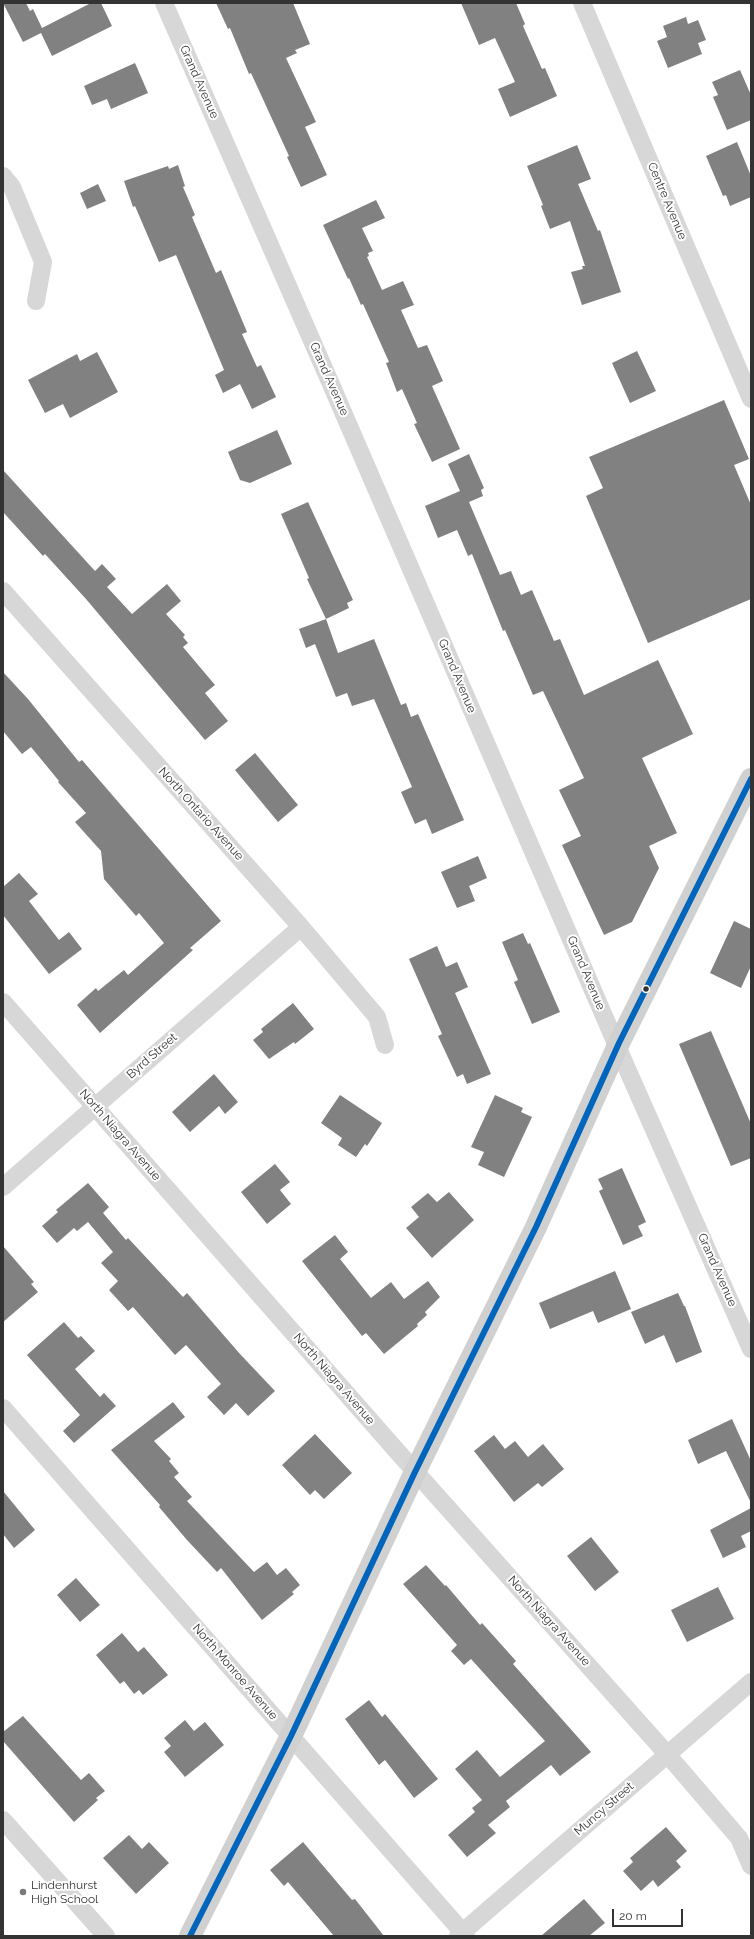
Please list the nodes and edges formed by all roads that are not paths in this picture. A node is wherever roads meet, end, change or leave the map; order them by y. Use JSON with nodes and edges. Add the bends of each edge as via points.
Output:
{"nodes":[{"id":1,"x":164,"y":3,"type":"edge"},
{"id":2,"x":582,"y":3,"type":"edge"},
{"id":3,"x":3,"y":176,"type":"edge"},
{"id":4,"x":36,"y":301,"type":"dead end"},
{"id":5,"x":751,"y":399,"type":"edge"},
{"id":6,"x":3,"y":591,"type":"edge"},
{"id":7,"x":751,"y":779,"type":"edge"},
{"id":8,"x":301,"y":926,"type":"junction"},
{"id":9,"x":3,"y":1002,"type":"edge"},
{"id":10,"x":385,"y":1045,"type":"dead end"},
{"id":11,"x":617,"y":1046,"type":"junction"},
{"id":12,"x":94,"y":1106,"type":"junction"},
{"id":13,"x":3,"y":1187,"type":"edge"},
{"id":14,"x":751,"y":1349,"type":"edge"},
{"id":15,"x":3,"y":1408,"type":"edge"},
{"id":16,"x":415,"y":1472,"type":"junction"},
{"id":17,"x":751,"y":1682,"type":"edge"},
{"id":18,"x":291,"y":1736,"type":"junction"},
{"id":19,"x":667,"y":1754,"type":"junction"},
{"id":20,"x":3,"y":1820,"type":"edge"},
{"id":21,"x":751,"y":1866,"type":"edge"},
{"id":22,"x":462,"y":1935,"type":"edge"},
{"id":23,"x":106,"y":1936,"type":"edge"},
{"id":24,"x":190,"y":1936,"type":"edge"}],
"edges":[{"from":1,"to":11,"type":"street","name":"Grand Avenue","via":[[328,375]]},
{"from":2,"to":5,"type":"street","name":"Centre Avenue"},
{"from":3,"to":4,"type":"street","via":[[12,187],[43,262]]},
{"from":6,"to":8,"type":"street","name":"North Ontario Avenue"},
{"from":7,"to":11,"type":"street"},
{"from":8,"to":10,"type":"street","name":"North Ontario Avenue","via":[[376,1017]]},
{"from":8,"to":12,"type":"street","name":"Byrd Street"},
{"from":9,"to":12,"type":"street","name":"North Niagra Avenue"},
{"from":11,"to":14,"type":"street","name":"Grand Avenue"},
{"from":11,"to":16,"type":"street","via":[[536,1227]]},
{"from":12,"to":13,"type":"street","name":"Byrd Street"},
{"from":12,"to":16,"type":"street","name":"North Niagra Avenue"},
{"from":15,"to":18,"type":"street","name":"North Monroe Avenue"},
{"from":16,"to":18,"type":"street"},
{"from":16,"to":19,"type":"street","name":"North Niagra Avenue"},
{"from":17,"to":19,"type":"street","name":"Muncy Street"},
{"from":18,"to":22,"type":"street","name":"North Monroe Avenue"},
{"from":18,"to":24,"type":"street"},
{"from":19,"to":21,"type":"street","name":"North Niagra Avenue","via":[[739,1838]]},
{"from":19,"to":22,"type":"street","name":"Muncy Street"},
{"from":20,"to":23,"type":"street"}]}
